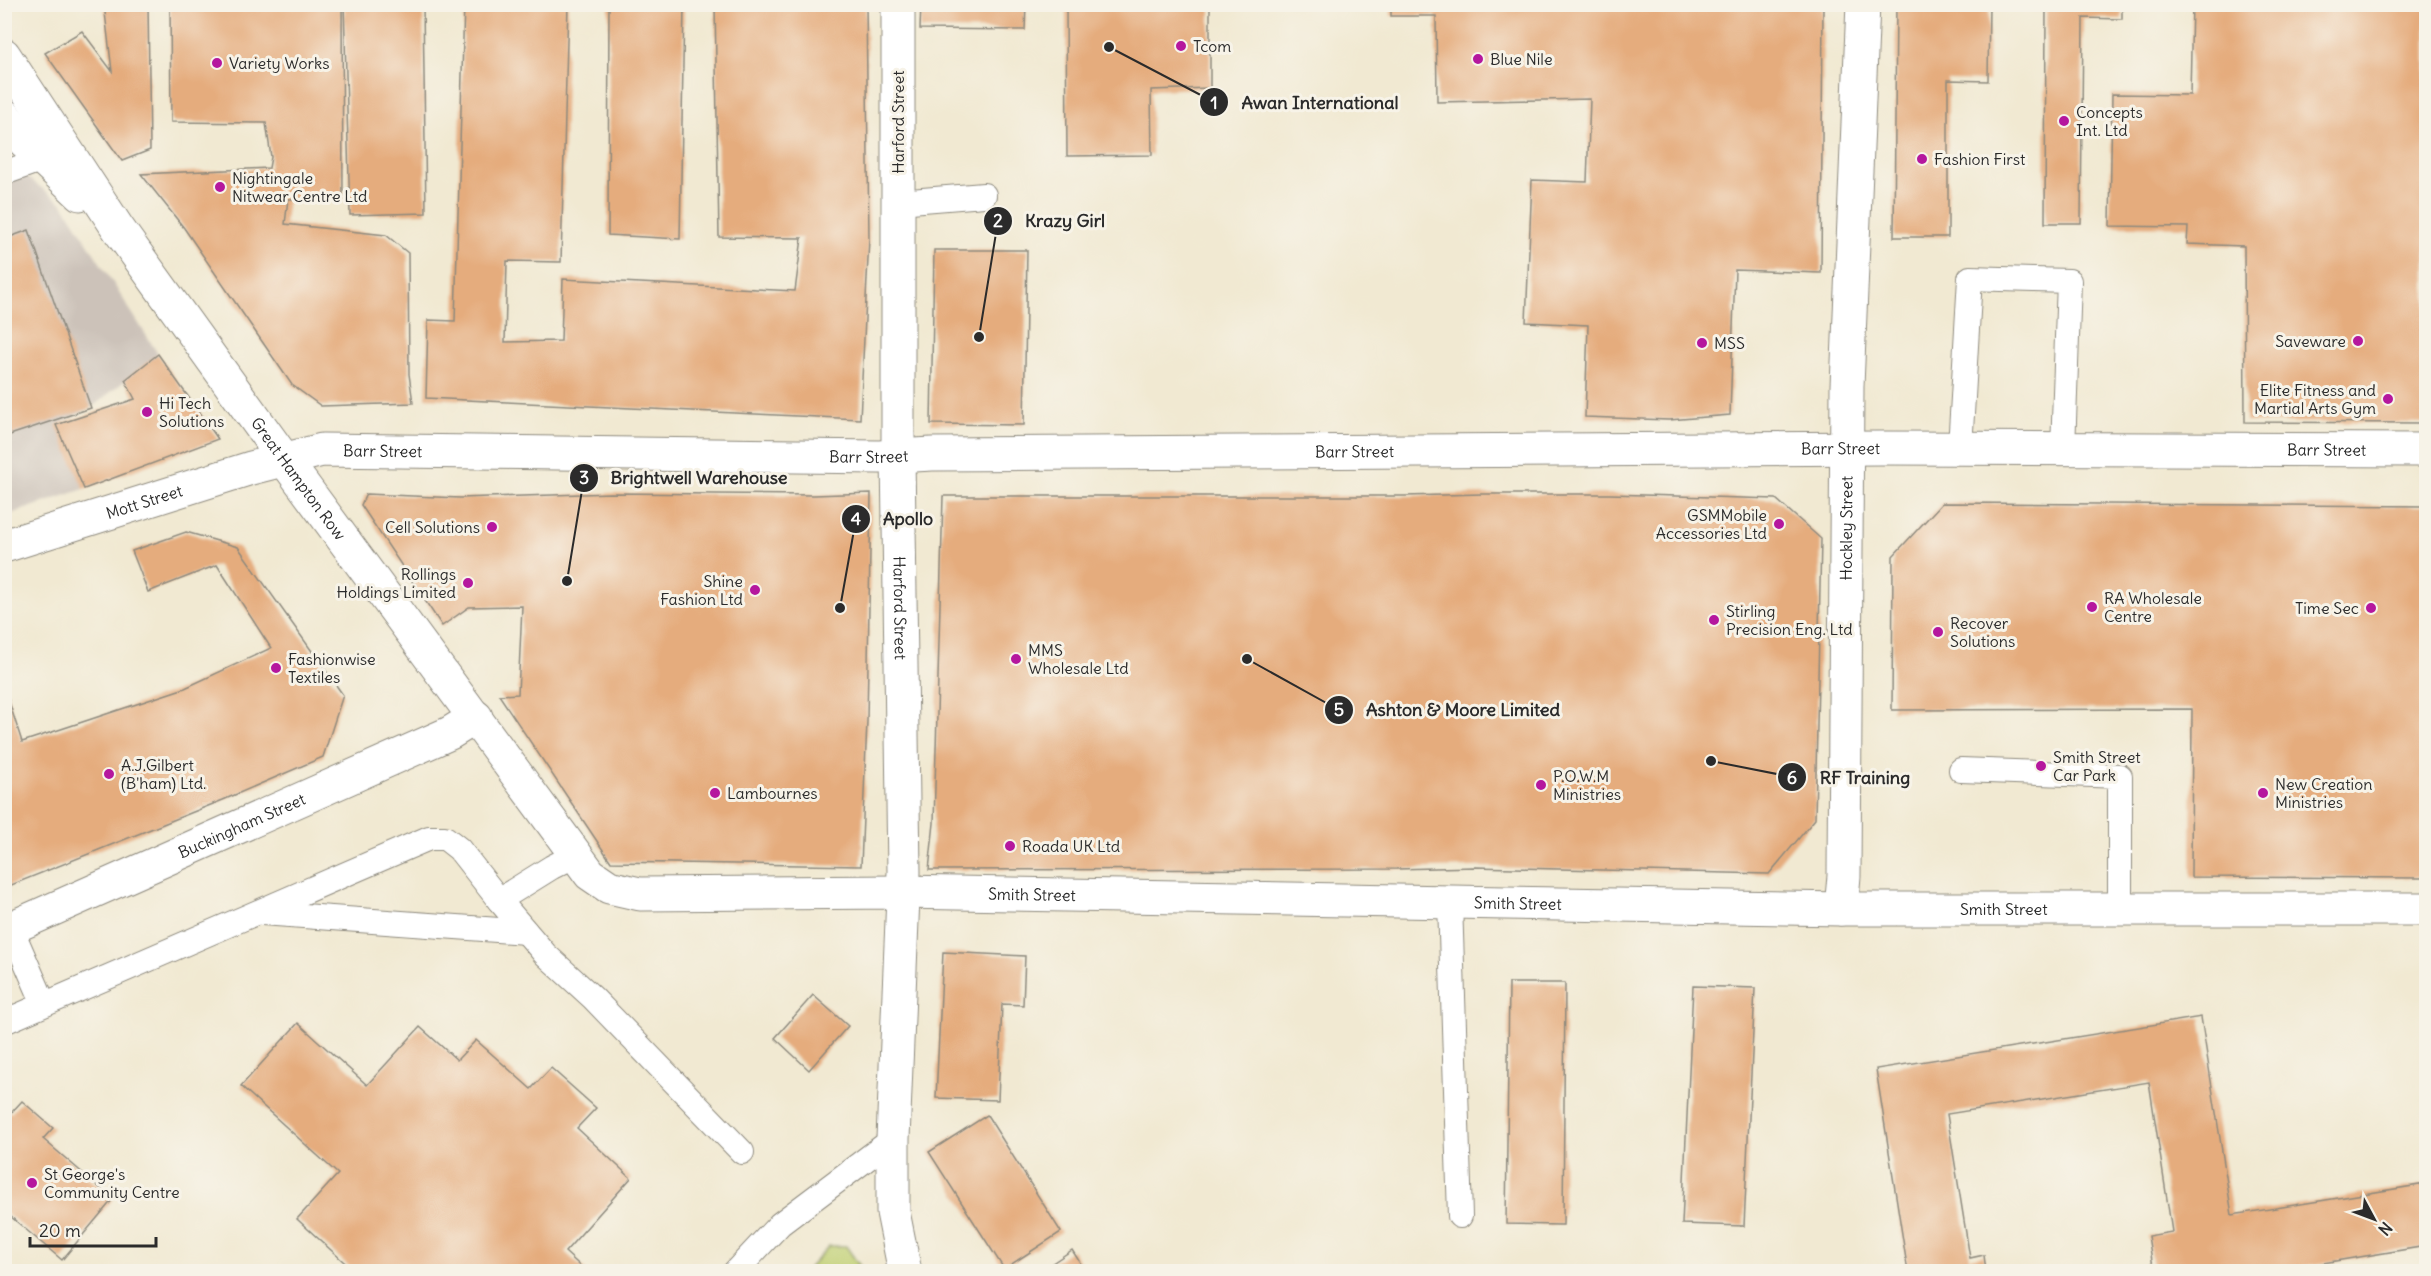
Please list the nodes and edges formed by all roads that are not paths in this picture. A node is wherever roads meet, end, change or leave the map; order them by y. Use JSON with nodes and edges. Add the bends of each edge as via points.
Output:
{"nodes":[{"id":1,"x":898,"y":4,"type":"edge"},
{"id":2,"x":1863,"y":4,"type":"edge"},
{"id":3,"x":4,"y":55,"type":"edge"},
{"id":4,"x":4,"y":115,"type":"edge"},
{"id":5,"x":43,"y":159,"type":"junction"},
{"id":6,"x":4,"y":173,"type":"edge"},
{"id":7,"x":984,"y":195,"type":"dead end"},
{"id":8,"x":898,"y":202,"type":"junction"},
{"id":9,"x":119,"y":230,"type":"junction"},
{"id":10,"x":1960,"y":448,"type":"junction"},
{"id":11,"x":1846,"y":449,"type":"junction"},
{"id":12,"x":2063,"y":449,"type":"junction"},
{"id":13,"x":2427,"y":450,"type":"edge"},
{"id":14,"x":898,"y":456,"type":"junction"},
{"id":15,"x":284,"y":459,"type":"junction"},
{"id":16,"x":4,"y":546,"type":"edge"},
{"id":17,"x":476,"y":717,"type":"junction"},
{"id":18,"x":1961,"y":770,"type":"dead end"},
{"id":19,"x":576,"y":855,"type":"junction"},
{"id":20,"x":609,"y":887,"type":"joint"},
{"id":21,"x":902,"y":892,"type":"junction"},
{"id":22,"x":499,"y":900,"type":"junction"},
{"id":23,"x":1449,"y":902,"type":"junction"},
{"id":24,"x":1841,"y":909,"type":"junction"},
{"id":25,"x":2120,"y":909,"type":"junction"},
{"id":26,"x":2427,"y":909,"type":"edge"},
{"id":27,"x":258,"y":913,"type":"junction"},
{"id":28,"x":8,"y":930,"type":"edge"},
{"id":29,"x":526,"y":932,"type":"junction"},
{"id":30,"x":44,"y":1004,"type":"junction"},
{"id":31,"x":4,"y":1022,"type":"edge"},
{"id":32,"x":893,"y":1139,"type":"junction"},
{"id":33,"x":742,"y":1152,"type":"dead end"},
{"id":34,"x":1460,"y":1216,"type":"dead end"},
{"id":35,"x":735,"y":1272,"type":"edge"},
{"id":36,"x":905,"y":1272,"type":"edge"}],
"edges":[{"from":1,"to":8,"type":"street","name":"Harford Street"},
{"from":2,"to":11,"type":"street","name":"Hockley Street"},
{"from":3,"to":9,"type":"street","name":"Great Hampton Row"},
{"from":4,"to":5,"type":"street"},
{"from":5,"to":6,"type":"lane"},
{"from":5,"to":9,"type":"street"},
{"from":7,"to":8,"type":"lane"},
{"from":8,"to":14,"type":"street","name":"Harford Street"},
{"from":9,"to":15,"type":"street","name":"Great Hampton Row"},
{"from":10,"to":11,"type":"street","name":"Barr Street"},
{"from":10,"to":12,"type":"street","name":"Barr Street"},
{"from":10,"to":12,"type":"lane","via":[[1970,278],[2069,281]]},
{"from":11,"to":14,"type":"street","name":"Barr Street"},
{"from":11,"to":24,"type":"street","name":"Hockley Street"},
{"from":12,"to":13,"type":"street","name":"Barr Street"},
{"from":14,"to":15,"type":"street","name":"Barr Street","via":[[322,450]]},
{"from":14,"to":21,"type":"street","name":"Harford Street"},
{"from":15,"to":16,"type":"street","name":"Mott Street"},
{"from":15,"to":17,"type":"street","name":"Great Hampton Row"},
{"from":17,"to":19,"type":"street","name":"Great Hampton Row"},
{"from":17,"to":28,"type":"street","name":"Buckingham Street","via":[[450,733]]},
{"from":18,"to":25,"type":"lane","via":[[2120,776]]},
{"from":19,"to":20,"type":"street","name":"Great Hampton Row","via":[[590,874]]},
{"from":19,"to":22,"type":"lane"},
{"from":20,"to":21,"type":"street","name":"Smith Street","via":[[640,894]]},
{"from":21,"to":23,"type":"street","name":"Smith Street"},
{"from":21,"to":32,"type":"street","name":"Harford Street"},
{"from":22,"to":27,"type":"lane","via":[[459,849],[445,838],[429,838]]},
{"from":22,"to":29,"type":"lane"},
{"from":23,"to":24,"type":"street","name":"Smith Street"},
{"from":23,"to":34,"type":"lane"},
{"from":24,"to":25,"type":"street","name":"Smith Street"},
{"from":25,"to":26,"type":"street","name":"Smith Street"},
{"from":27,"to":29,"type":"lane"},
{"from":27,"to":30,"type":"lane"},
{"from":28,"to":30,"type":"lane"},
{"from":29,"to":33,"type":"lane"},
{"from":30,"to":31,"type":"lane"},
{"from":32,"to":35,"type":"lane","via":[[780,1224]]},
{"from":32,"to":36,"type":"street","via":[[893,1212]]}]}
